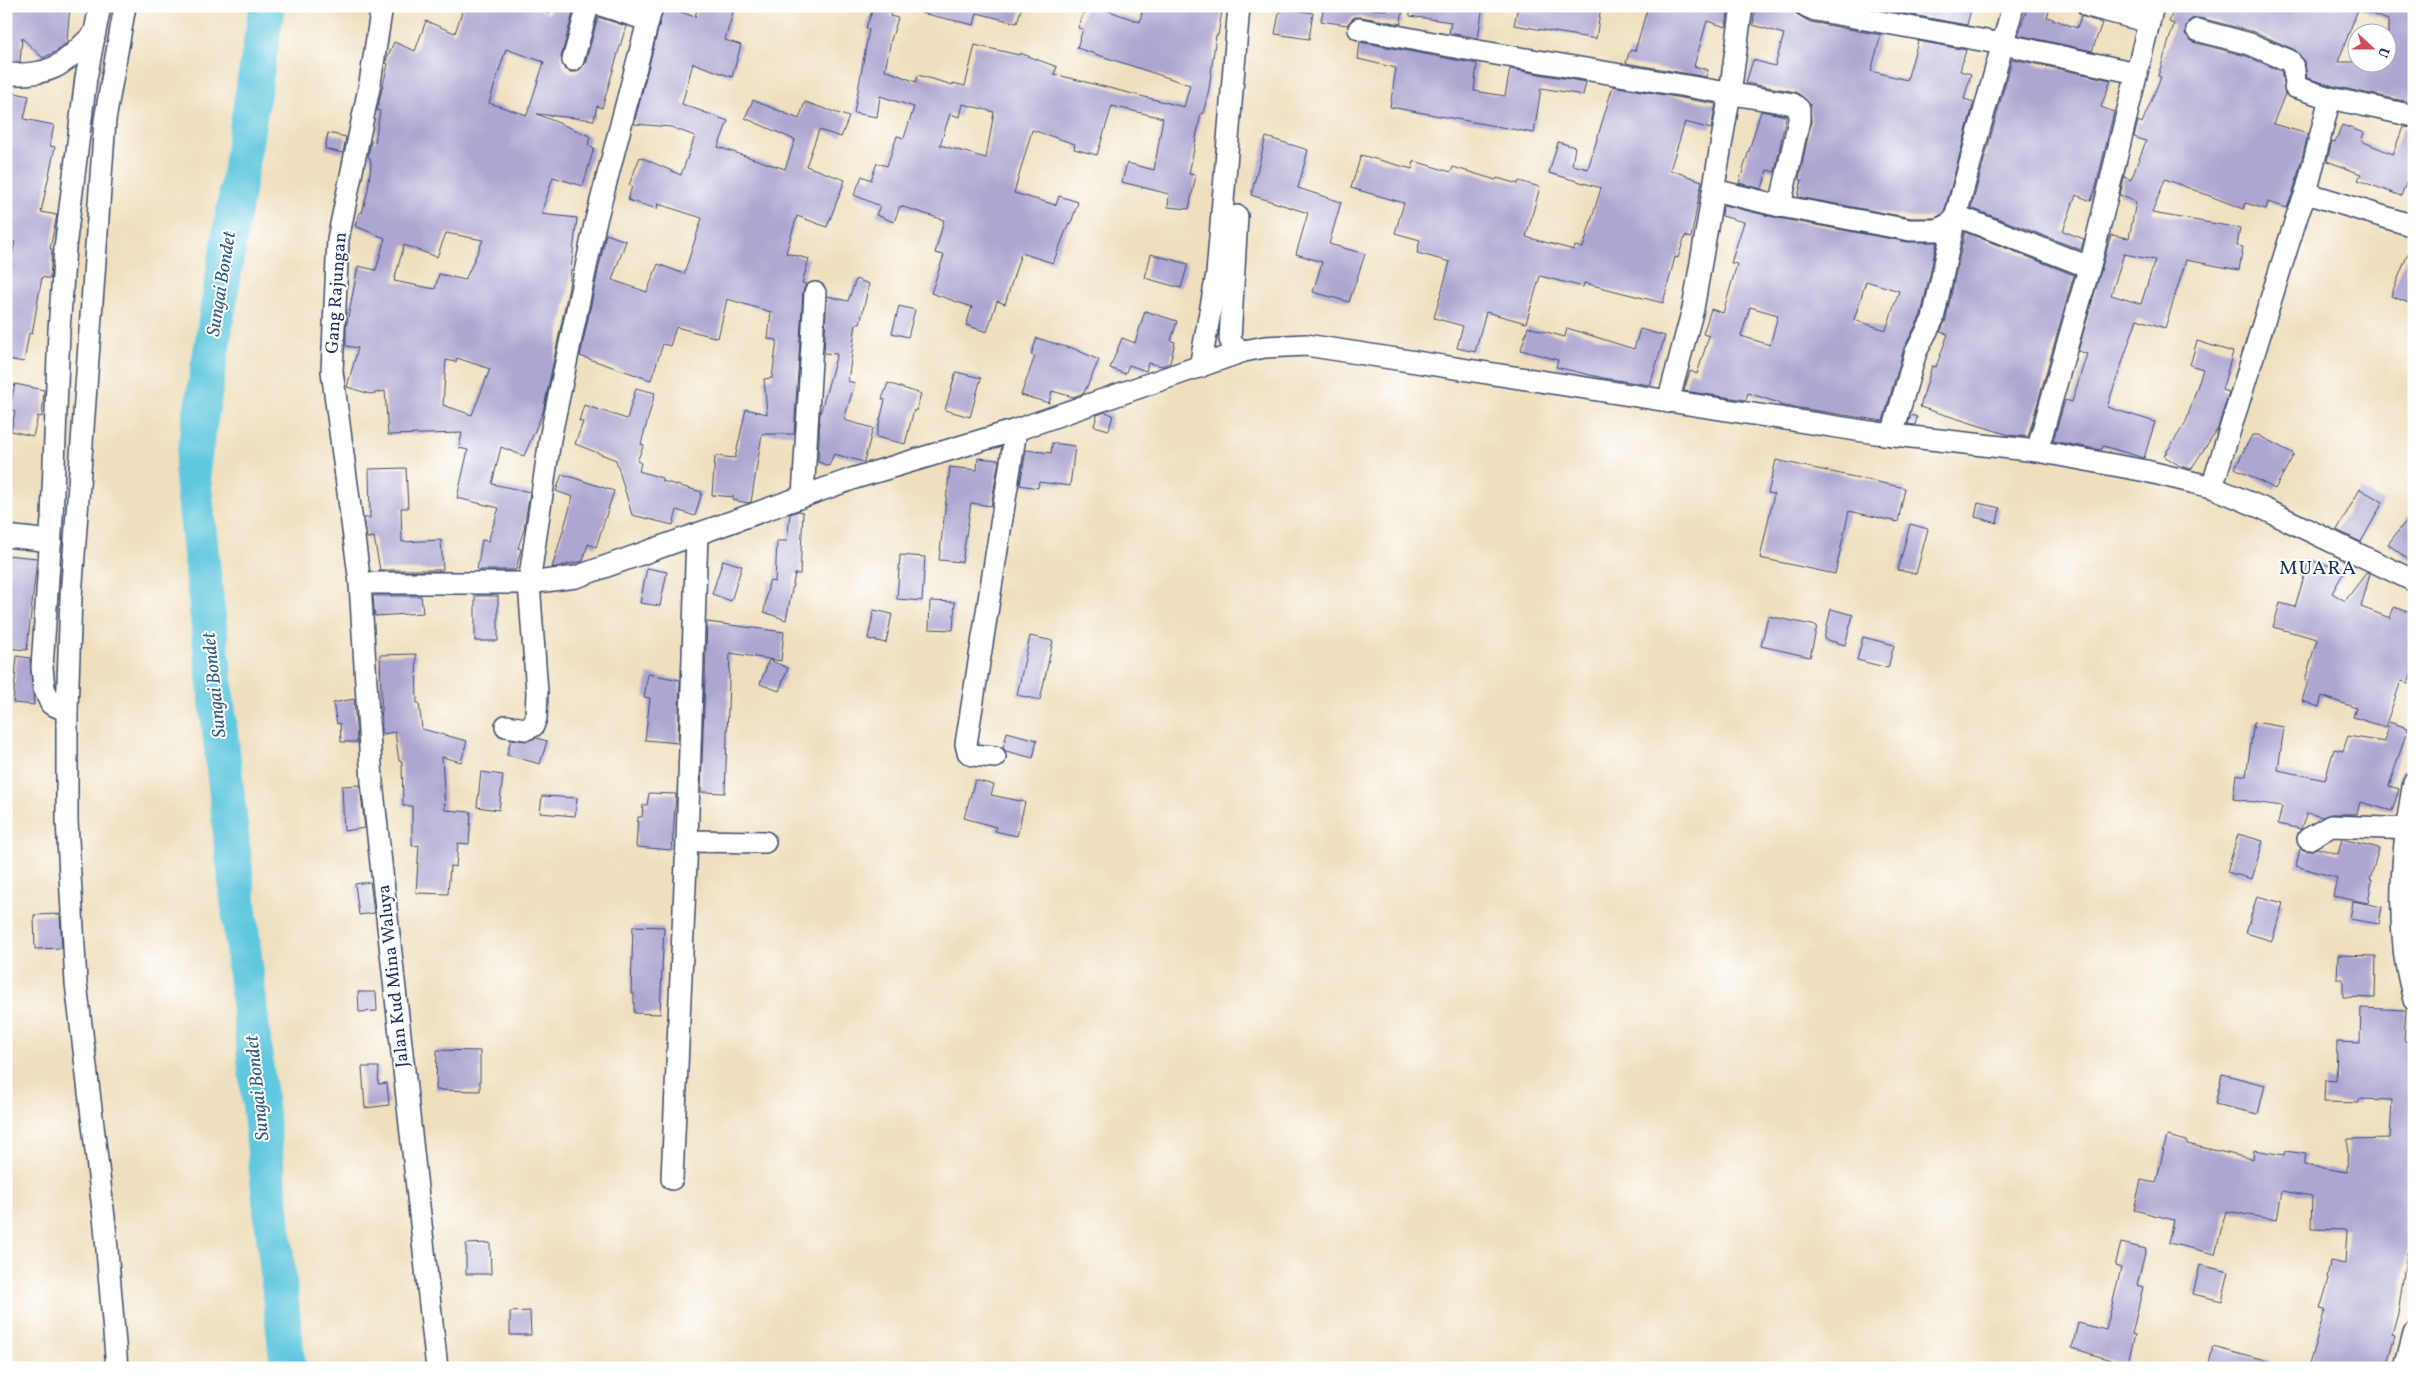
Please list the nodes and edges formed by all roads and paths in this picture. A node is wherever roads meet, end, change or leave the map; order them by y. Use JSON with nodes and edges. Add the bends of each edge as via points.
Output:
{"nodes":[{"id":1,"x":100,"y":6,"type":"edge"},
{"id":2,"x":125,"y":6,"type":"edge"},
{"id":3,"x":382,"y":6,"type":"edge"},
{"id":4,"x":588,"y":6,"type":"edge"},
{"id":5,"x":604,"y":6,"type":"edge"},
{"id":6,"x":1239,"y":6,"type":"edge"},
{"id":7,"x":1252,"y":6,"type":"edge"},
{"id":8,"x":1742,"y":6,"type":"edge"},
{"id":9,"x":1806,"y":6,"type":"edge"},
{"id":10,"x":2013,"y":6,"type":"edge"},
{"id":11,"x":2088,"y":6,"type":"edge"},
{"id":12,"x":649,"y":13,"type":"edge"},
{"id":13,"x":2151,"y":14,"type":"edge"},
{"id":14,"x":1359,"y":29,"type":"dead end"},
{"id":15,"x":2198,"y":30,"type":"dead end"},
{"id":16,"x":94,"y":34,"type":"junction"},
{"id":17,"x":2003,"y":44,"type":"junction"},
{"id":18,"x":572,"y":60,"type":"dead end"},
{"id":19,"x":2136,"y":73,"type":"junction"},
{"id":20,"x":6,"y":74,"type":"edge"},
{"id":21,"x":1730,"y":93,"type":"junction"},
{"id":22,"x":2330,"y":98,"type":"junction"},
{"id":23,"x":2414,"y":116,"type":"edge"},
{"id":24,"x":1714,"y":190,"type":"junction"},
{"id":25,"x":2306,"y":193,"type":"junction"},
{"id":26,"x":1780,"y":206,"type":"junction"},
{"id":27,"x":1954,"y":222,"type":"junction"},
{"id":28,"x":2414,"y":226,"type":"edge"},
{"id":29,"x":2089,"y":268,"type":"junction"},
{"id":30,"x":1225,"y":273,"type":"junction"},
{"id":31,"x":815,"y":293,"type":"dead end"},
{"id":32,"x":1220,"y":360,"type":"junction"},
{"id":33,"x":1668,"y":402,"type":"junction"},
{"id":34,"x":1016,"y":430,"type":"junction"},
{"id":35,"x":1892,"y":435,"type":"junction"},
{"id":36,"x":2037,"y":451,"type":"junction"},
{"id":37,"x":2212,"y":487,"type":"junction"},
{"id":38,"x":803,"y":496,"type":"junction"},
{"id":39,"x":697,"y":534,"type":"junction"},
{"id":40,"x":6,"y":536,"type":"edge"},
{"id":41,"x":51,"y":542,"type":"junction"},
{"id":42,"x":2414,"y":582,"type":"edge"},
{"id":43,"x":360,"y":583,"type":"junction"},
{"id":44,"x":529,"y":583,"type":"junction"},
{"id":45,"x":67,"y":711,"type":"junction"},
{"id":46,"x":506,"y":726,"type":"dead end"},
{"id":47,"x":995,"y":757,"type":"dead end"},
{"id":48,"x":2414,"y":782,"type":"edge"},
{"id":49,"x":2410,"y":828,"type":"edge"},
{"id":50,"x":2308,"y":839,"type":"dead end"},
{"id":51,"x":687,"y":841,"type":"junction"},
{"id":52,"x":765,"y":842,"type":"dead end"},
{"id":53,"x":2414,"y":1000,"type":"edge"},
{"id":54,"x":672,"y":1179,"type":"dead end"},
{"id":55,"x":2414,"y":1333,"type":"edge"},
{"id":56,"x":117,"y":1368,"type":"edge"},
{"id":57,"x":437,"y":1368,"type":"edge"},
{"id":58,"x":2405,"y":1368,"type":"edge"}],
"edges":[{"from":1,"to":16,"type":"street"},
{"from":2,"to":45,"type":"street","via":[[104,120],[71,597]]},
{"from":3,"to":43,"type":"street","name":"Gang Rajungan","via":[[338,239],[334,312],[332,371]]},
{"from":4,"to":18,"type":"street"},
{"from":5,"to":12,"type":"street"},
{"from":6,"to":30,"type":"street"},
{"from":7,"to":30,"type":"street"},
{"from":8,"to":21,"type":"street"},
{"from":9,"to":17,"type":"street"},
{"from":10,"to":17,"type":"street"},
{"from":11,"to":13,"type":"street"},
{"from":12,"to":44,"type":"street","via":[[580,289],[550,439]]},
{"from":13,"to":19,"type":"street"},
{"from":14,"to":21,"type":"street"},
{"from":15,"to":22,"type":"street","via":[[2250,44],[2290,61],[2295,87]]},
{"from":16,"to":20,"type":"street","via":[[56,68],[29,75]]},
{"from":16,"to":41,"type":"street","via":[[65,248]]},
{"from":17,"to":19,"type":"street"},
{"from":17,"to":27,"type":"street"},
{"from":19,"to":29,"type":"street"},
{"from":21,"to":24,"type":"street"},
{"from":21,"to":26,"type":"street","via":[[1779,100],[1799,108]]},
{"from":22,"to":23,"type":"street"},
{"from":22,"to":25,"type":"street"},
{"from":24,"to":26,"type":"street"},
{"from":24,"to":33,"type":"street","via":[[1693,309]]},
{"from":25,"to":28,"type":"street"},
{"from":25,"to":37,"type":"street"},
{"from":26,"to":27,"type":"street","via":[[1910,230],[1938,230]]},
{"from":27,"to":29,"type":"street","via":[[1965,219]]},
{"from":27,"to":35,"type":"street","via":[[1933,319],[1916,352]]},
{"from":29,"to":36,"type":"street"},
{"from":30,"to":32,"type":"street"},
{"from":30,"to":32,"type":"street","via":[[1233,346]]},
{"from":31,"to":38,"type":"street"},
{"from":32,"to":33,"type":"street","via":[[1265,347],[1306,345]]},
{"from":32,"to":34,"type":"street"},
{"from":33,"to":35,"type":"street"},
{"from":34,"to":38,"type":"street"},
{"from":34,"to":47,"type":"street","via":[[966,744],[972,755]]},
{"from":35,"to":36,"type":"street"},
{"from":36,"to":37,"type":"street"},
{"from":37,"to":42,"type":"street"},
{"from":38,"to":39,"type":"street"},
{"from":39,"to":44,"type":"street","via":[[576,577]]},
{"from":39,"to":51,"type":"street"},
{"from":40,"to":41,"type":"street"},
{"from":41,"to":45,"type":"street","via":[[42,667],[44,688],[51,704]]},
{"from":43,"to":44,"type":"street"},
{"from":43,"to":57,"type":"street","name":"Jalan Kud Mina Waluya","via":[[372,782]]},
{"from":44,"to":46,"type":"street","via":[[536,718],[533,726],[526,729]]},
{"from":45,"to":56,"type":"street","via":[[67,821],[76,983],[105,1226]]},
{"from":48,"to":49,"type":"street"},
{"from":49,"to":50,"type":"street","via":[[2331,826]]},
{"from":49,"to":53,"type":"street","via":[[2402,903],[2404,948]]},
{"from":51,"to":52,"type":"street"},
{"from":51,"to":54,"type":"street"},
{"from":55,"to":58,"type":"street"}]}
